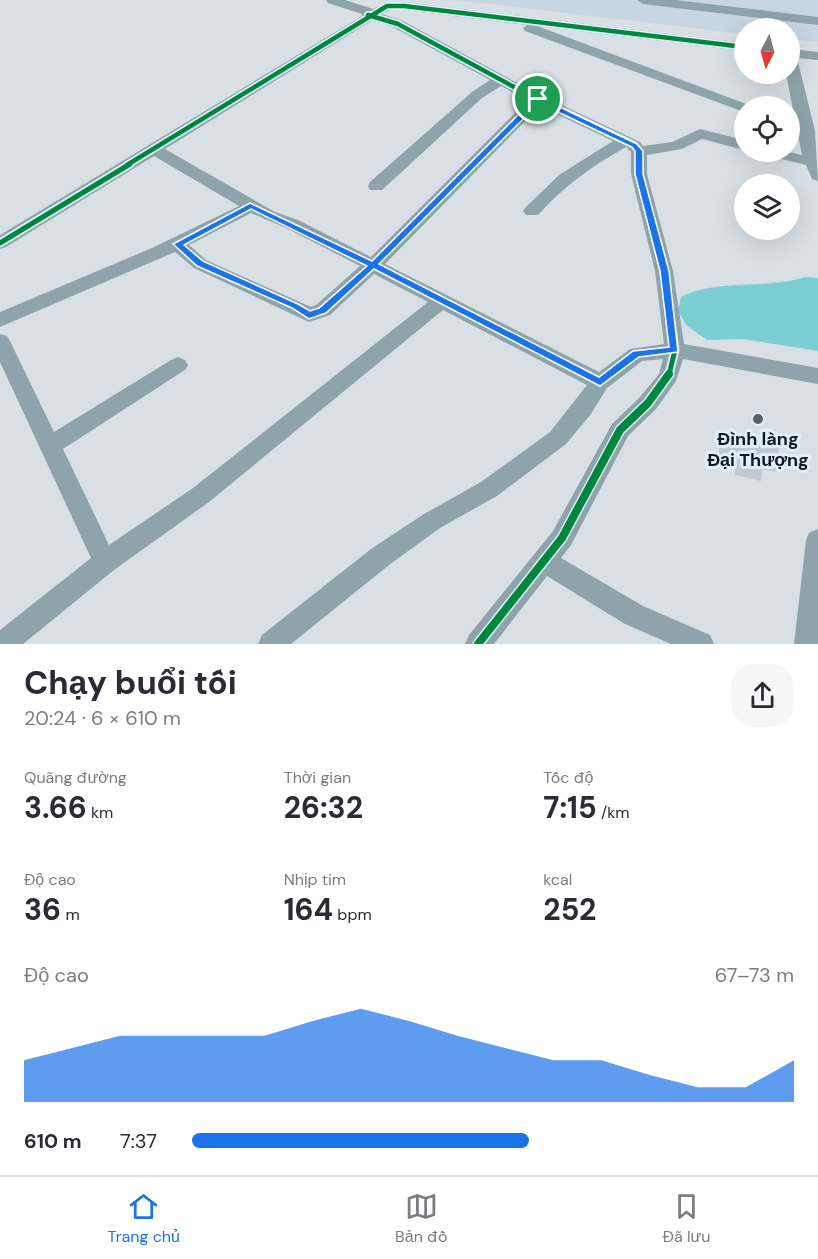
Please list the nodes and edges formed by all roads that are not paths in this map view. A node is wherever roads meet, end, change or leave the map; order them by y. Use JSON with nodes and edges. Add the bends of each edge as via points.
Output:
{"nodes":[{"id":1,"x":332,"y":0,"type":"edge"},
{"id":2,"x":643,"y":0,"type":"edge"},
{"id":3,"x":727,"y":0,"type":"edge"},
{"id":4,"x":755,"y":5,"type":"edge"},
{"id":5,"x":818,"y":11,"type":"edge"},
{"id":6,"x":371,"y":14,"type":"junction"},
{"id":7,"x":504,"y":18,"type":"junction"},
{"id":8,"x":775,"y":18,"type":"edge"},
{"id":9,"x":818,"y":21,"type":"edge"},
{"id":10,"x":800,"y":22,"type":"edge"},
{"id":11,"x":734,"y":46,"type":"edge"},
{"id":12,"x":800,"y":55,"type":"edge"},
{"id":13,"x":818,"y":56,"type":"edge"},
{"id":14,"x":500,"y":80,"type":"junction"},
{"id":15,"x":796,"y":84,"type":"edge"},
{"id":16,"x":538,"y":99,"type":"junction"},
{"id":17,"x":734,"y":104,"type":"edge"},
{"id":18,"x":800,"y":128,"type":"edge"},
{"id":19,"x":807,"y":131,"type":"junction"},
{"id":20,"x":625,"y":141,"type":"junction"},
{"id":21,"x":734,"y":143,"type":"edge"},
{"id":22,"x":153,"y":149,"type":"junction"},
{"id":23,"x":639,"y":151,"type":"junction"},
{"id":24,"x":797,"y":162,"type":"edge"},
{"id":25,"x":815,"y":169,"type":"edge"},
{"id":26,"x":376,"y":186,"type":"dead end"},
{"id":27,"x":250,"y":206,"type":"junction"},
{"id":28,"x":532,"y":211,"type":"dead end"},
{"id":29,"x":0,"y":243,"type":"edge"},
{"id":30,"x":178,"y":244,"type":"junction"},
{"id":31,"x":373,"y":265,"type":"junction"},
{"id":32,"x":443,"y":300,"type":"junction"},
{"id":33,"x":0,"y":320,"type":"edge"},
{"id":34,"x":0,"y":341,"type":"edge"},
{"id":35,"x":675,"y":350,"type":"junction"},
{"id":36,"x":178,"y":365,"type":"dead end"},
{"id":37,"x":818,"y":376,"type":"edge"},
{"id":38,"x":600,"y":382,"type":"junction"},
{"id":39,"x":50,"y":446,"type":"junction"},
{"id":40,"x":818,"y":540,"type":"edge"},
{"id":41,"x":544,"y":561,"type":"junction"},
{"id":42,"x":105,"y":562,"type":"junction"},
{"id":43,"x":3,"y":639,"type":"edge"},
{"id":44,"x":271,"y":644,"type":"edge"},
{"id":45,"x":478,"y":644,"type":"edge"},
{"id":46,"x":700,"y":644,"type":"edge"},
{"id":47,"x":807,"y":644,"type":"edge"}],
"edges":[{"from":1,"to":6,"type":"street"},
{"from":2,"to":4,"type":"street"},
{"from":3,"to":4,"type":"street"},
{"from":4,"to":5,"type":"street"},
{"from":4,"to":8,"type":"street"},
{"from":6,"to":7,"type":"street","via":[[387,6],[404,6]]},
{"from":6,"to":14,"type":"street"},
{"from":6,"to":22,"type":"street"},
{"from":7,"to":11,"type":"street"},
{"from":7,"to":17,"type":"street"},
{"from":9,"to":10,"type":"street"},
{"from":12,"to":13,"type":"street"},
{"from":14,"to":16,"type":"street"},
{"from":14,"to":26,"type":"street","via":[[477,95]]},
{"from":15,"to":19,"type":"street"},
{"from":16,"to":20,"type":"street"},
{"from":16,"to":31,"type":"street"},
{"from":18,"to":19,"type":"street"},
{"from":19,"to":25,"type":"street"},
{"from":20,"to":23,"type":"street"},
{"from":20,"to":28,"type":"street","via":[[576,169]]},
{"from":21,"to":23,"type":"street","via":[[699,134],[676,146]]},
{"from":22,"to":27,"type":"street"},
{"from":22,"to":29,"type":"street"},
{"from":23,"to":35,"type":"street","via":[[639,174],[664,271]]},
{"from":24,"to":25,"type":"street"},
{"from":27,"to":30,"type":"street"},
{"from":27,"to":31,"type":"street"},
{"from":30,"to":31,"type":"street","via":[[200,264],[309,315],[323,310]]},
{"from":30,"to":33,"type":"street"},
{"from":31,"to":32,"type":"street"},
{"from":32,"to":38,"type":"street"},
{"from":32,"to":42,"type":"street","via":[[201,495]]},
{"from":34,"to":39,"type":"street"},
{"from":35,"to":37,"type":"street"},
{"from":35,"to":38,"type":"street","via":[[637,354]]},
{"from":35,"to":41,"type":"street","via":[[669,376],[621,430],[562,538]]},
{"from":36,"to":39,"type":"street"},
{"from":38,"to":44,"type":"street","via":[[558,438],[489,489],[432,520],[380,557]]},
{"from":39,"to":42,"type":"street"},
{"from":40,"to":47,"type":"street"},
{"from":41,"to":45,"type":"street"},
{"from":41,"to":46,"type":"street","via":[[634,615]]},
{"from":42,"to":43,"type":"street"}]}
